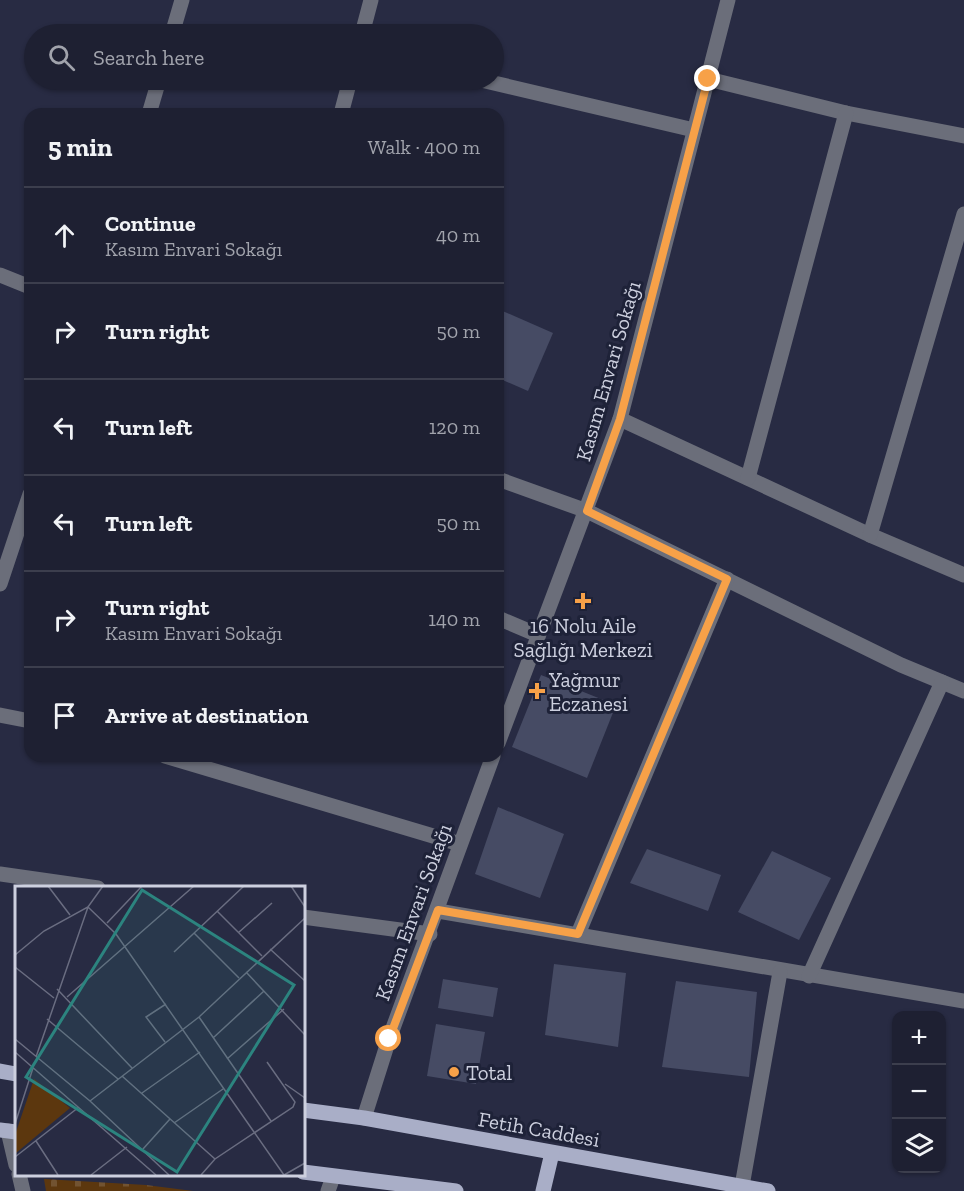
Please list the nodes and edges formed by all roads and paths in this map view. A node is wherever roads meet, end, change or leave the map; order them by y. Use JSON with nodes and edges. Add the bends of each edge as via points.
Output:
{"nodes":[{"id":1,"x":182,"y":0,"type":"edge"},
{"id":2,"x":371,"y":0,"type":"edge"},
{"id":3,"x":728,"y":0,"type":"edge"},
{"id":4,"x":175,"y":24,"type":"edge"},
{"id":5,"x":365,"y":24,"type":"edge"},
{"id":6,"x":708,"y":79,"type":"junction"},
{"id":7,"x":504,"y":85,"type":"edge"},
{"id":8,"x":156,"y":90,"type":"edge"},
{"id":9,"x":347,"y":90,"type":"edge"},
{"id":10,"x":151,"y":108,"type":"edge"},
{"id":11,"x":343,"y":108,"type":"edge"},
{"id":12,"x":846,"y":113,"type":"junction"},
{"id":13,"x":694,"y":130,"type":"junction"},
{"id":14,"x":964,"y":136,"type":"edge"},
{"id":15,"x":964,"y":214,"type":"edge"},
{"id":16,"x":0,"y":275,"type":"edge"},
{"id":17,"x":24,"y":285,"type":"edge"},
{"id":18,"x":620,"y":419,"type":"junction"},
{"id":19,"x":748,"y":478,"type":"junction"},
{"id":20,"x":504,"y":480,"type":"edge"},
{"id":21,"x":587,"y":511,"type":"junction"},
{"id":22,"x":24,"y":512,"type":"edge"},
{"id":23,"x":870,"y":536,"type":"junction"},
{"id":24,"x":964,"y":575,"type":"edge"},
{"id":25,"x":727,"y":579,"type":"junction"},
{"id":26,"x":0,"y":584,"type":"edge"},
{"id":27,"x":504,"y":621,"type":"edge"},
{"id":28,"x":538,"y":635,"type":"junction"},
{"id":29,"x":942,"y":682,"type":"junction"},
{"id":30,"x":964,"y":691,"type":"edge"},
{"id":31,"x":0,"y":715,"type":"edge"},
{"id":32,"x":24,"y":720,"type":"edge"},
{"id":33,"x":504,"y":727,"type":"edge"},
{"id":34,"x":185,"y":762,"type":"edge"},
{"id":35,"x":491,"y":762,"type":"edge"},
{"id":36,"x":460,"y":844,"type":"junction"},
{"id":37,"x":0,"y":874,"type":"edge"},
{"id":38,"x":84,"y":886,"type":"edge"},
{"id":39,"x":438,"y":910,"type":"junction"},
{"id":40,"x":304,"y":917,"type":"edge"},
{"id":41,"x":429,"y":934,"type":"junction"},
{"id":42,"x":578,"y":934,"type":"junction"},
{"id":43,"x":780,"y":972,"type":"junction"},
{"id":44,"x":809,"y":976,"type":"junction"},
{"id":45,"x":964,"y":1001,"type":"edge"},
{"id":46,"x":0,"y":1071,"type":"edge"},
{"id":47,"x":15,"y":1074,"type":"edge"},
{"id":48,"x":304,"y":1110,"type":"edge"},
{"id":49,"x":364,"y":1118,"type":"junction"},
{"id":50,"x":8,"y":1131,"type":"edge"},
{"id":51,"x":552,"y":1154,"type":"junction"},
{"id":52,"x":15,"y":1161,"type":"edge"},
{"id":53,"x":304,"y":1172,"type":"edge"},
{"id":54,"x":19,"y":1176,"type":"edge"},
{"id":55,"x":330,"y":1184,"type":"edge"},
{"id":56,"x":742,"y":1186,"type":"junction"},
{"id":57,"x":23,"y":1191,"type":"edge"},
{"id":58,"x":456,"y":1191,"type":"edge"},
{"id":59,"x":543,"y":1191,"type":"edge"},
{"id":60,"x":768,"y":1191,"type":"edge"}],
"edges":[{"from":1,"to":4,"type":"street"},
{"from":2,"to":5,"type":"street"},
{"from":3,"to":6,"type":"street","name":"Kasım Envari Sokağı"},
{"from":6,"to":12,"type":"street"},
{"from":6,"to":13,"type":"street","name":"Kasım Envari Sokağı"},
{"from":7,"to":13,"type":"street"},
{"from":8,"to":10,"type":"street"},
{"from":9,"to":11,"type":"street"},
{"from":12,"to":14,"type":"street"},
{"from":12,"to":19,"type":"street"},
{"from":13,"to":18,"type":"street","name":"Kasım Envari Sokağı"},
{"from":15,"to":23,"type":"street"},
{"from":16,"to":17,"type":"street"},
{"from":18,"to":19,"type":"street"},
{"from":18,"to":21,"type":"street","name":"Kasım Envari Sokağı"},
{"from":19,"to":23,"type":"street"},
{"from":20,"to":21,"type":"street"},
{"from":21,"to":25,"type":"street"},
{"from":21,"to":28,"type":"street","name":"Kasım Envari Sokağı"},
{"from":22,"to":26,"type":"street"},
{"from":23,"to":24,"type":"street"},
{"from":25,"to":29,"type":"street"},
{"from":25,"to":42,"type":"street"},
{"from":27,"to":28,"type":"street"},
{"from":28,"to":33,"type":"street","name":"Kasım Envari Sokağı"},
{"from":29,"to":30,"type":"street"},
{"from":29,"to":44,"type":"street"},
{"from":31,"to":32,"type":"street"},
{"from":34,"to":36,"type":"street"},
{"from":35,"to":36,"type":"street","name":"Kasım Envari Sokağı"},
{"from":36,"to":39,"type":"street","name":"Kasım Envari Sokağı"},
{"from":37,"to":38,"type":"street"},
{"from":39,"to":41,"type":"street","name":"Kasım Envari Sokağı"},
{"from":39,"to":42,"type":"street"},
{"from":40,"to":41,"type":"street"},
{"from":41,"to":49,"type":"street","name":"Kasım Envari Sokağı"},
{"from":42,"to":43,"type":"street"},
{"from":43,"to":44,"type":"street"},
{"from":43,"to":56,"type":"street"},
{"from":44,"to":45,"type":"street"},
{"from":46,"to":47,"type":"main road"},
{"from":48,"to":49,"type":"main road","name":"Fetih Caddesi"},
{"from":49,"to":51,"type":"main road","name":"Fetih Caddesi"},
{"from":50,"to":52,"type":"street"},
{"from":51,"to":56,"type":"main road","name":"Fetih Caddesi"},
{"from":51,"to":59,"type":"main road"},
{"from":53,"to":55,"type":"main road"},
{"from":54,"to":57,"type":"street"},
{"from":55,"to":58,"type":"main road"},
{"from":56,"to":60,"type":"main road","name":"Fetih Caddesi"}]}
